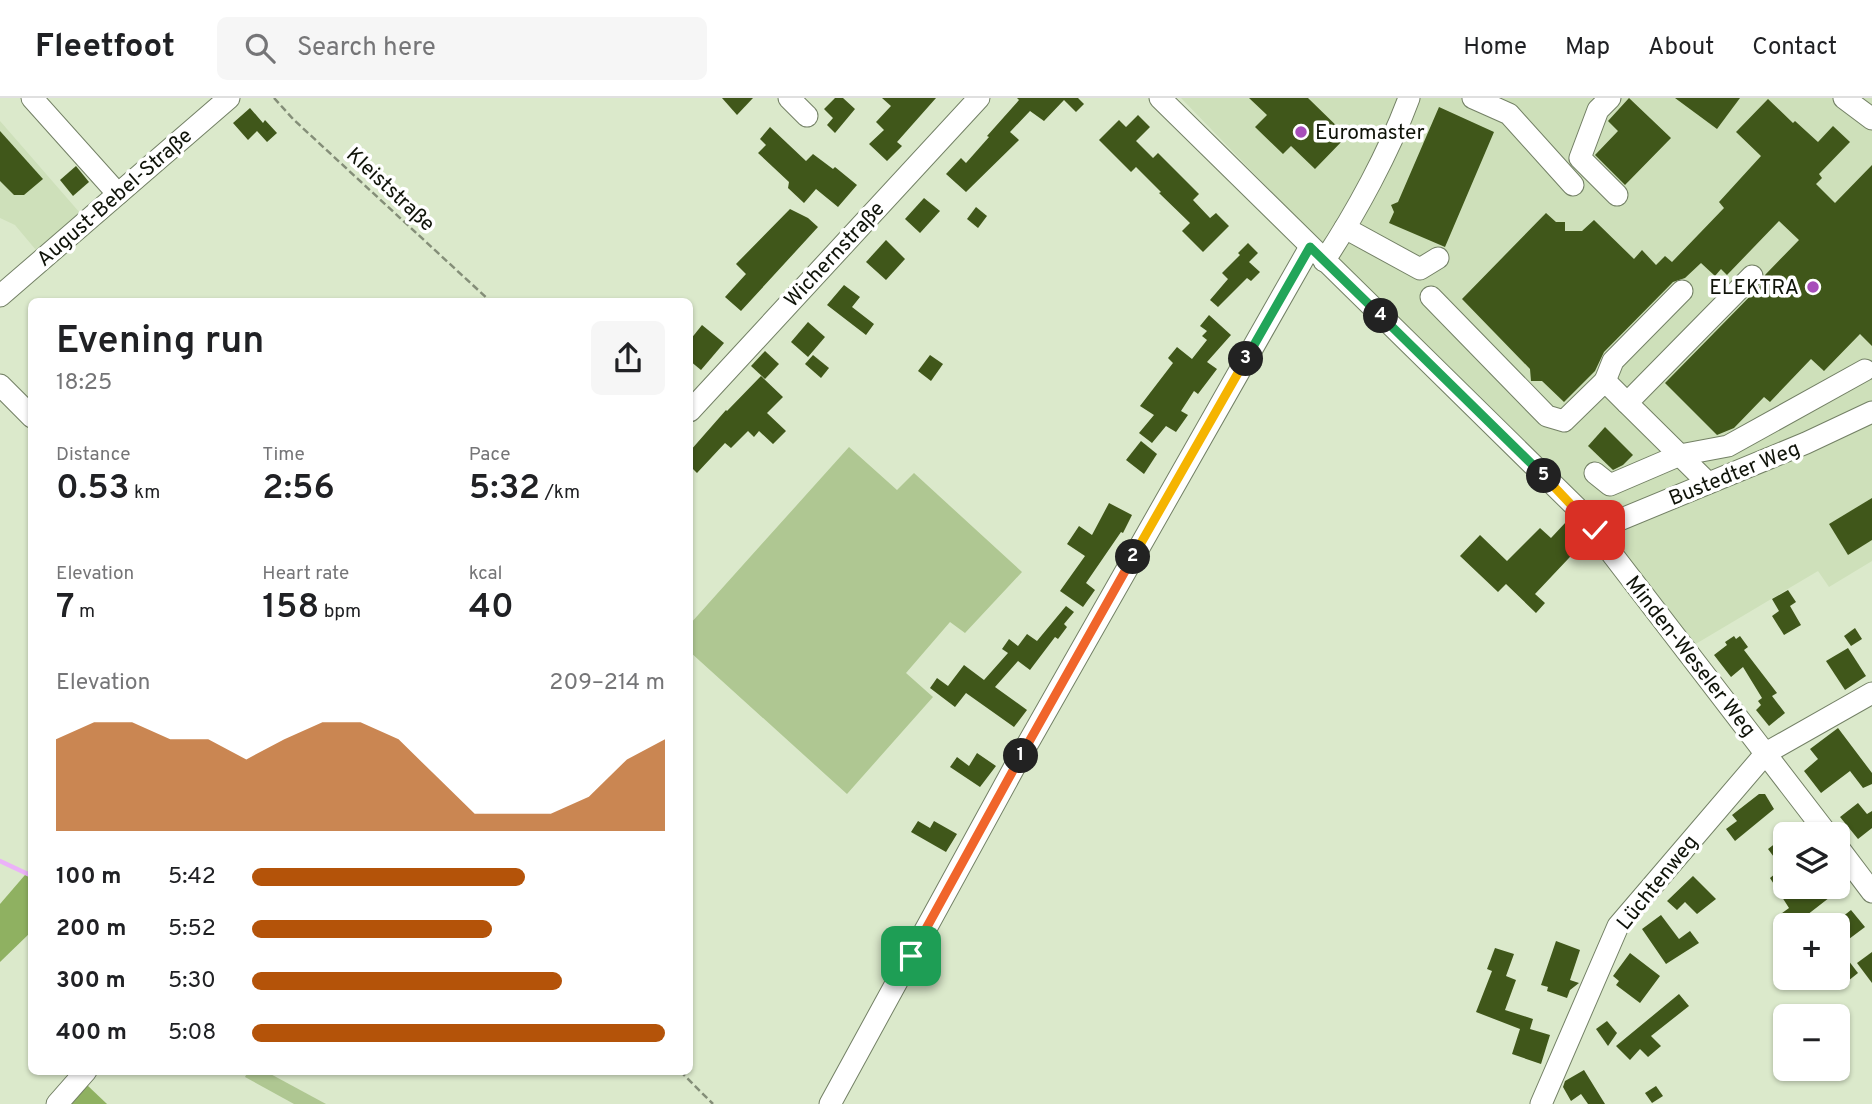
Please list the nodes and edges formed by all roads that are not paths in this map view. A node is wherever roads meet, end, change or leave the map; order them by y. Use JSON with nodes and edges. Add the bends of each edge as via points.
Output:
{"nodes":[{"id":1,"x":32,"y":98,"type":"edge"},
{"id":2,"x":229,"y":98,"type":"edge"},
{"id":3,"x":789,"y":98,"type":"edge"},
{"id":4,"x":979,"y":98,"type":"edge"},
{"id":5,"x":1160,"y":98,"type":"edge"},
{"id":6,"x":1409,"y":98,"type":"edge"},
{"id":7,"x":1473,"y":98,"type":"edge"},
{"id":8,"x":1610,"y":98,"type":"edge"},
{"id":9,"x":1844,"y":98,"type":"edge"},
{"id":10,"x":807,"y":116,"type":"dead end"},
{"id":11,"x":1872,"y":119,"type":"edge"},
{"id":12,"x":1573,"y":185,"type":"dead end"},
{"id":13,"x":118,"y":194,"type":"junction"},
{"id":14,"x":1617,"y":195,"type":"dead end"},
{"id":15,"x":1345,"y":228,"type":"junction"},
{"id":16,"x":1317,"y":254,"type":"junction"},
{"id":17,"x":1438,"y":258,"type":"dead end"},
{"id":18,"x":1752,"y":275,"type":"dead end"},
{"id":19,"x":1682,"y":291,"type":"dead end"},
{"id":20,"x":0,"y":296,"type":"edge"},
{"id":21,"x":1431,"y":297,"type":"dead end"},
{"id":22,"x":1865,"y":370,"type":"dead end"},
{"id":23,"x":1605,"y":381,"type":"junction"},
{"id":24,"x":0,"y":385,"type":"edge"},
{"id":25,"x":1627,"y":403,"type":"junction"},
{"id":26,"x":693,"y":408,"type":"edge"},
{"id":27,"x":1872,"y":412,"type":"edge"},
{"id":28,"x":28,"y":413,"type":"edge"},
{"id":29,"x":1680,"y":455,"type":"junction"},
{"id":30,"x":1595,"y":473,"type":"dead end"},
{"id":31,"x":1708,"y":483,"type":"junction"},
{"id":32,"x":1595,"y":530,"type":"junction"},
{"id":33,"x":1872,"y":693,"type":"edge"},
{"id":34,"x":1766,"y":753,"type":"junction"},
{"id":35,"x":1818,"y":822,"type":"edge"},
{"id":36,"x":1850,"y":863,"type":"edge"},
{"id":37,"x":1872,"y":892,"type":"edge"},
{"id":38,"x":82,"y":1075,"type":"edge"},
{"id":39,"x":57,"y":1104,"type":"edge"},
{"id":40,"x":830,"y":1104,"type":"edge"},
{"id":41,"x":1541,"y":1104,"type":"edge"}],
"edges":[{"from":1,"to":13,"type":"street"},
{"from":2,"to":13,"type":"street","name":"August-Bebel-Straße"},
{"from":3,"to":10,"type":"street"},
{"from":4,"to":26,"type":"street","name":"Wichernstraße"},
{"from":5,"to":16,"type":"street","name":"Minden-Weseler Weg"},
{"from":6,"to":15,"type":"street"},
{"from":7,"to":12,"type":"street","via":[[1509,114]]},
{"from":8,"to":14,"type":"street","via":[[1598,110],[1580,158]]},
{"from":9,"to":11,"type":"street"},
{"from":13,"to":20,"type":"street","name":"August-Bebel-Straße"},
{"from":15,"to":16,"type":"street"},
{"from":15,"to":17,"type":"street","via":[[1420,269]]},
{"from":16,"to":32,"type":"street","name":"Minden-Weseler Weg"},
{"from":16,"to":40,"type":"street","via":[[1015,766]]},
{"from":18,"to":25,"type":"street"},
{"from":19,"to":23,"type":"street","via":[[1613,361]]},
{"from":21,"to":23,"type":"street","via":[[1548,416],[1564,421]]},
{"from":22,"to":29,"type":"street","via":[[1728,446]]},
{"from":23,"to":25,"type":"street"},
{"from":24,"to":28,"type":"street"},
{"from":25,"to":29,"type":"street"},
{"from":27,"to":31,"type":"street","name":"Bustedter Weg"},
{"from":29,"to":30,"type":"street","via":[[1610,485]]},
{"from":29,"to":31,"type":"street"},
{"from":31,"to":32,"type":"street","name":"Bustedter Weg"},
{"from":32,"to":34,"type":"street","name":"Minden-Weseler Weg"},
{"from":33,"to":34,"type":"street","name":"Lüchtenweg"},
{"from":34,"to":35,"type":"street","name":"Minden-Weseler Weg"},
{"from":34,"to":41,"type":"street","name":"Lüchtenweg","via":[[1618,926]]},
{"from":36,"to":37,"type":"street"},
{"from":38,"to":39,"type":"street"}]}
